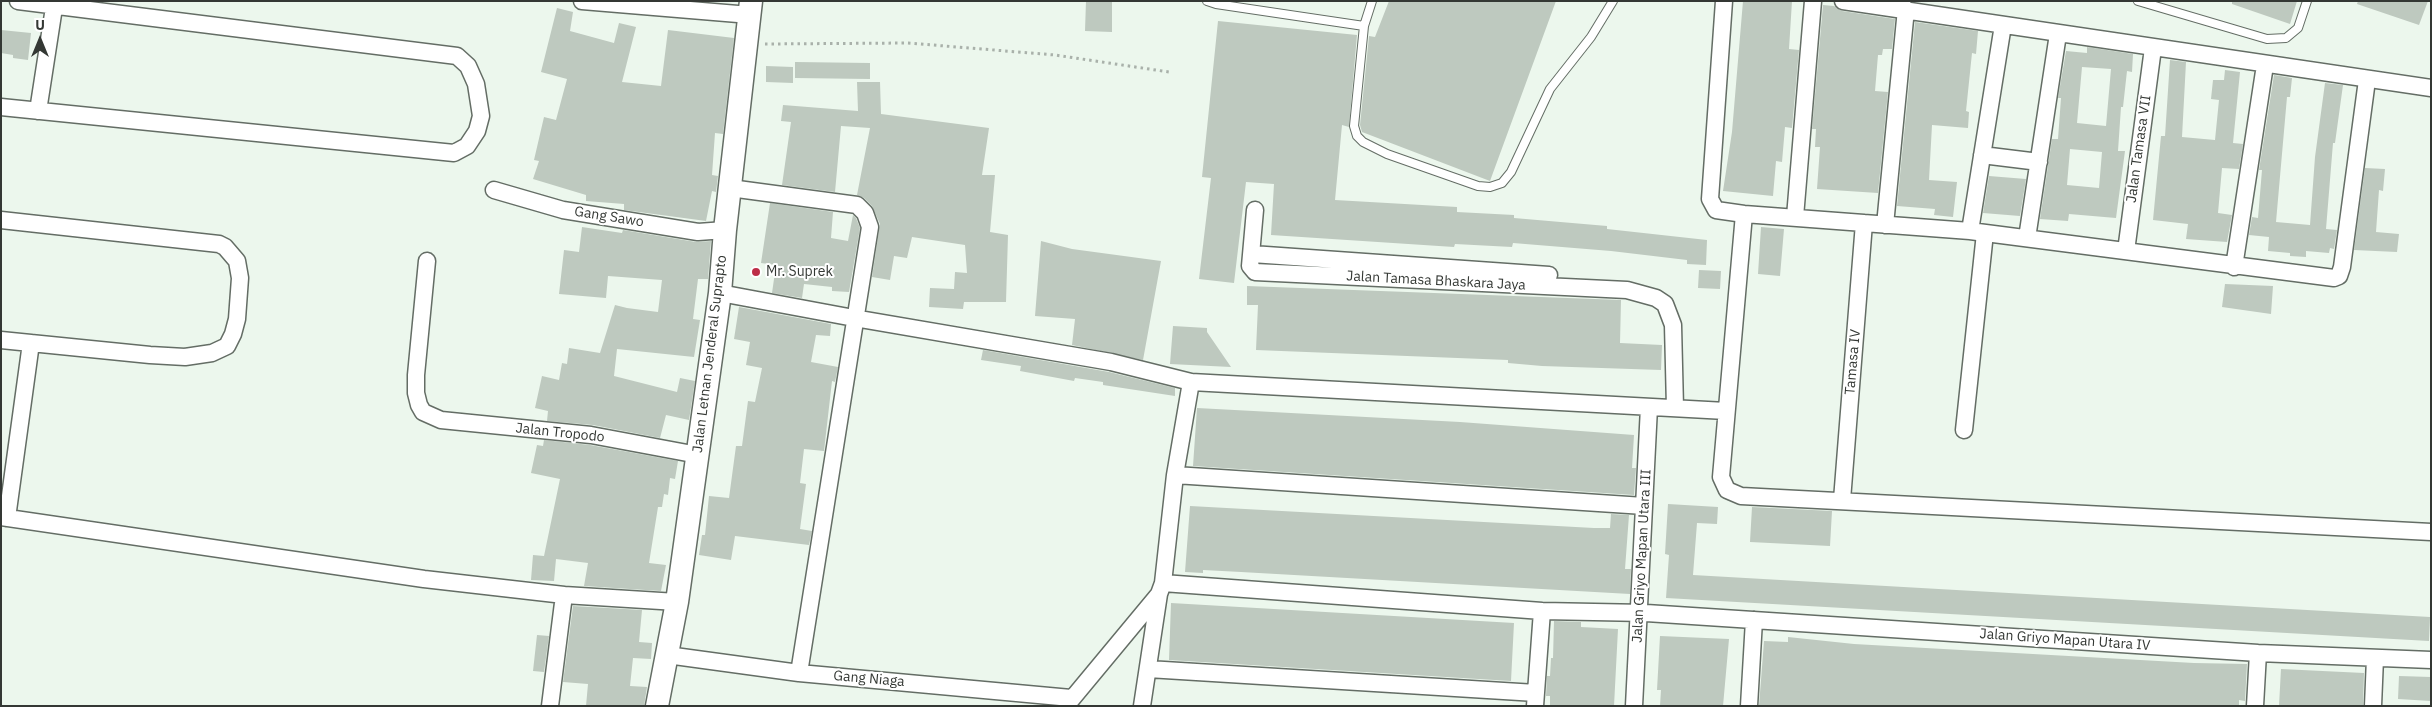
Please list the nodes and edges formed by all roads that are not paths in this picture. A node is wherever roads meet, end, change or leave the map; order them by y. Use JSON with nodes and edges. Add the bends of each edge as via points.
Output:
{"nodes":[{"id":1,"x":18,"y":1,"type":"edge"},
{"id":2,"x":1207,"y":1,"type":"edge"},
{"id":3,"x":1372,"y":1,"type":"edge"},
{"id":4,"x":1613,"y":1,"type":"edge"},
{"id":5,"x":1724,"y":1,"type":"edge"},
{"id":6,"x":1813,"y":1,"type":"edge"},
{"id":7,"x":1843,"y":1,"type":"edge"},
{"id":8,"x":2138,"y":1,"type":"edge"},
{"id":9,"x":2308,"y":1,"type":"edge"},
{"id":10,"x":593,"y":2,"type":"edge"},
{"id":11,"x":55,"y":4,"type":"edge"},
{"id":12,"x":751,"y":8,"type":"edge"},
{"id":13,"x":1906,"y":9,"type":"junction"},
{"id":14,"x":2003,"y":25,"type":"junction"},
{"id":15,"x":1364,"y":26,"type":"junction"},
{"id":16,"x":2058,"y":34,"type":"junction"},
{"id":17,"x":2153,"y":48,"type":"junction"},
{"id":18,"x":2265,"y":64,"type":"junction"},
{"id":19,"x":2367,"y":80,"type":"junction"},
{"id":20,"x":2431,"y":88,"type":"edge"},
{"id":21,"x":1,"y":107,"type":"edge"},
{"id":22,"x":38,"y":111,"type":"junction"},
{"id":23,"x":1982,"y":155,"type":"junction"},
{"id":24,"x":2039,"y":162,"type":"junction"},
{"id":25,"x":730,"y":188,"type":"junction"},
{"id":26,"x":494,"y":190,"type":"dead end"},
{"id":27,"x":1255,"y":210,"type":"dead end"},
{"id":28,"x":1744,"y":214,"type":"junction"},
{"id":29,"x":1795,"y":217,"type":"junction"},
{"id":30,"x":1,"y":220,"type":"edge"},
{"id":31,"x":1864,"y":223,"type":"junction"},
{"id":32,"x":1885,"y":225,"type":"junction"},
{"id":33,"x":725,"y":230,"type":"junction"},
{"id":34,"x":1977,"y":232,"type":"junction"},
{"id":35,"x":2027,"y":238,"type":"junction"},
{"id":36,"x":2126,"y":251,"type":"junction"},
{"id":37,"x":427,"y":261,"type":"dead end"},
{"id":38,"x":2234,"y":267,"type":"junction"},
{"id":39,"x":720,"y":293,"type":"junction"},
{"id":40,"x":854,"y":318,"type":"junction"},
{"id":41,"x":1,"y":340,"type":"edge"},
{"id":42,"x":31,"y":343,"type":"junction"},
{"id":43,"x":1191,"y":382,"type":"junction"},
{"id":44,"x":1649,"y":407,"type":"junction"},
{"id":45,"x":1675,"y":408,"type":"junction"},
{"id":46,"x":1726,"y":411,"type":"junction"},
{"id":47,"x":1964,"y":430,"type":"dead end"},
{"id":48,"x":698,"y":454,"type":"junction"},
{"id":49,"x":1175,"y":475,"type":"junction"},
{"id":50,"x":1842,"y":500,"type":"junction"},
{"id":51,"x":1644,"y":506,"type":"junction"},
{"id":52,"x":4,"y":517,"type":"edge"},
{"id":53,"x":2431,"y":532,"type":"edge"},
{"id":54,"x":1161,"y":588,"type":"junction"},
{"id":55,"x":564,"y":595,"type":"junction"},
{"id":56,"x":677,"y":602,"type":"junction"},
{"id":57,"x":1542,"y":611,"type":"junction"},
{"id":58,"x":1639,"y":613,"type":"junction"},
{"id":59,"x":1754,"y":620,"type":"junction"},
{"id":60,"x":2258,"y":653,"type":"junction"},
{"id":61,"x":667,"y":655,"type":"junction"},
{"id":62,"x":2375,"y":658,"type":"junction"},
{"id":63,"x":2431,"y":660,"type":"edge"},
{"id":64,"x":1148,"y":669,"type":"junction"},
{"id":65,"x":799,"y":673,"type":"junction"},
{"id":66,"x":1535,"y":699,"type":"edge"},
{"id":67,"x":1069,"y":702,"type":"edge"},
{"id":68,"x":550,"y":706,"type":"edge"},
{"id":69,"x":657,"y":706,"type":"edge"},
{"id":70,"x":1142,"y":706,"type":"edge"},
{"id":71,"x":1634,"y":706,"type":"edge"},
{"id":72,"x":1749,"y":706,"type":"edge"},
{"id":73,"x":2255,"y":706,"type":"edge"},
{"id":74,"x":2374,"y":706,"type":"edge"}],
"edges":[{"from":1,"to":11,"type":"street"},
{"from":2,"to":15,"type":"lane"},
{"from":3,"to":15,"type":"lane"},
{"from":4,"to":15,"type":"lane","via":[[1586,44],[1550,89],[1511,172],[1502,183],[1490,187],[1478,186],[1387,154],[1357,136],[1354,126]]},
{"from":5,"to":28,"type":"street","via":[[1710,199],[1716,210]]},
{"from":6,"to":29,"type":"street"},
{"from":7,"to":13,"type":"street"},
{"from":8,"to":9,"type":"lane","via":[[2267,39],[2286,38],[2298,28]]},
{"from":10,"to":12,"type":"street"},
{"from":11,"to":22,"type":"street"},
{"from":11,"to":22,"type":"street","via":[[457,56],[468,66],[476,84],[481,116],[467,146],[454,153]]},
{"from":12,"to":25,"type":"main road","name":"Jalan Letnan Jenderal Suprapto"},
{"from":13,"to":14,"type":"street"},
{"from":13,"to":32,"type":"street"},
{"from":14,"to":16,"type":"street"},
{"from":14,"to":23,"type":"street"},
{"from":16,"to":17,"type":"street"},
{"from":16,"to":24,"type":"street"},
{"from":17,"to":18,"type":"street"},
{"from":17,"to":36,"type":"street","name":"Jalan Tamasa VII"},
{"from":18,"to":19,"type":"street"},
{"from":18,"to":38,"type":"street"},
{"from":19,"to":20,"type":"street"},
{"from":19,"to":38,"type":"street","via":[[2339,276]]},
{"from":21,"to":22,"type":"street"},
{"from":23,"to":24,"type":"street"},
{"from":23,"to":34,"type":"street"},
{"from":24,"to":35,"type":"street"},
{"from":25,"to":33,"type":"main road","name":"Jalan Letnan Jenderal Suprapto"},
{"from":25,"to":40,"type":"street","via":[[857,205],[865,213],[870,227],[868,250]]},
{"from":26,"to":33,"type":"street","name":"Gang Sawo","via":[[563,210],[698,232]]},
{"from":27,"to":45,"type":"street","name":"Jalan Tamasa Bhaskara Jaya","via":[[1250,266],[1255,272],[1637,291],[1665,304],[1673,325]]},
{"from":28,"to":29,"type":"street"},
{"from":28,"to":46,"type":"street"},
{"from":29,"to":31,"type":"street"},
{"from":30,"to":42,"type":"street","via":[[219,244],[237,261],[240,278],[238,319],[227,346],[212,353],[185,357]]},
{"from":31,"to":32,"type":"street"},
{"from":31,"to":50,"type":"street","name":"Tamasa IV"},
{"from":32,"to":34,"type":"street"},
{"from":33,"to":39,"type":"main road","name":"Jalan Letnan Jenderal Suprapto"},
{"from":34,"to":35,"type":"street"},
{"from":34,"to":47,"type":"street"},
{"from":35,"to":36,"type":"street"},
{"from":36,"to":38,"type":"street"},
{"from":37,"to":48,"type":"street","name":"Jalan Tropodo","via":[[416,375],[416,394],[424,412],[440,420],[591,435]]},
{"from":39,"to":40,"type":"street"},
{"from":39,"to":48,"type":"main road","name":"Jalan Letnan Jenderal Suprapto"},
{"from":40,"to":43,"type":"street","via":[[1111,362]]},
{"from":40,"to":65,"type":"street"},
{"from":41,"to":42,"type":"street"},
{"from":42,"to":52,"type":"street"},
{"from":43,"to":44,"type":"street"},
{"from":43,"to":49,"type":"street"},
{"from":44,"to":45,"type":"street"},
{"from":44,"to":51,"type":"street","name":"Jalan Griyo Mapan Utara III"},
{"from":45,"to":46,"type":"street"},
{"from":46,"to":50,"type":"street","via":[[1720,477],[1727,490],[1741,496]]},
{"from":48,"to":56,"type":"main road","name":"Jalan Letnan Jenderal Suprapto"},
{"from":49,"to":51,"type":"street"},
{"from":49,"to":54,"type":"street"},
{"from":50,"to":53,"type":"street"},
{"from":51,"to":58,"type":"street","name":"Jalan Griyo Mapan Utara III"},
{"from":52,"to":55,"type":"street","via":[[330,566]]},
{"from":54,"to":57,"type":"street","name":"Jalan Griyo Mapan Utara IV"},
{"from":54,"to":64,"type":"street"},
{"from":54,"to":67,"type":"street"},
{"from":55,"to":56,"type":"street"},
{"from":55,"to":68,"type":"street"},
{"from":56,"to":61,"type":"main road","name":"Jalan Letnan Jenderal Suprapto"},
{"from":57,"to":58,"type":"street","name":"Jalan Griyo Mapan Utara IV"},
{"from":57,"to":66,"type":"street"},
{"from":58,"to":59,"type":"street","name":"Jalan Griyo Mapan Utara IV"},
{"from":58,"to":71,"type":"street","name":"Jalan Griyo Mapan Utara III"},
{"from":59,"to":60,"type":"street","name":"Jalan Griyo Mapan Utara IV"},
{"from":59,"to":72,"type":"street"},
{"from":60,"to":62,"type":"street","name":"Jalan Griyo Mapan Utara IV"},
{"from":60,"to":73,"type":"street"},
{"from":61,"to":65,"type":"street","name":"Gang Niaga"},
{"from":61,"to":69,"type":"main road","name":"Jalan Letnan Jenderal Suprapto"},
{"from":62,"to":63,"type":"street","name":"Jalan Griyo Mapan Utara IV"},
{"from":62,"to":74,"type":"street"},
{"from":64,"to":66,"type":"street"},
{"from":64,"to":70,"type":"street"},
{"from":65,"to":67,"type":"street","name":"Gang Niaga"}]}
